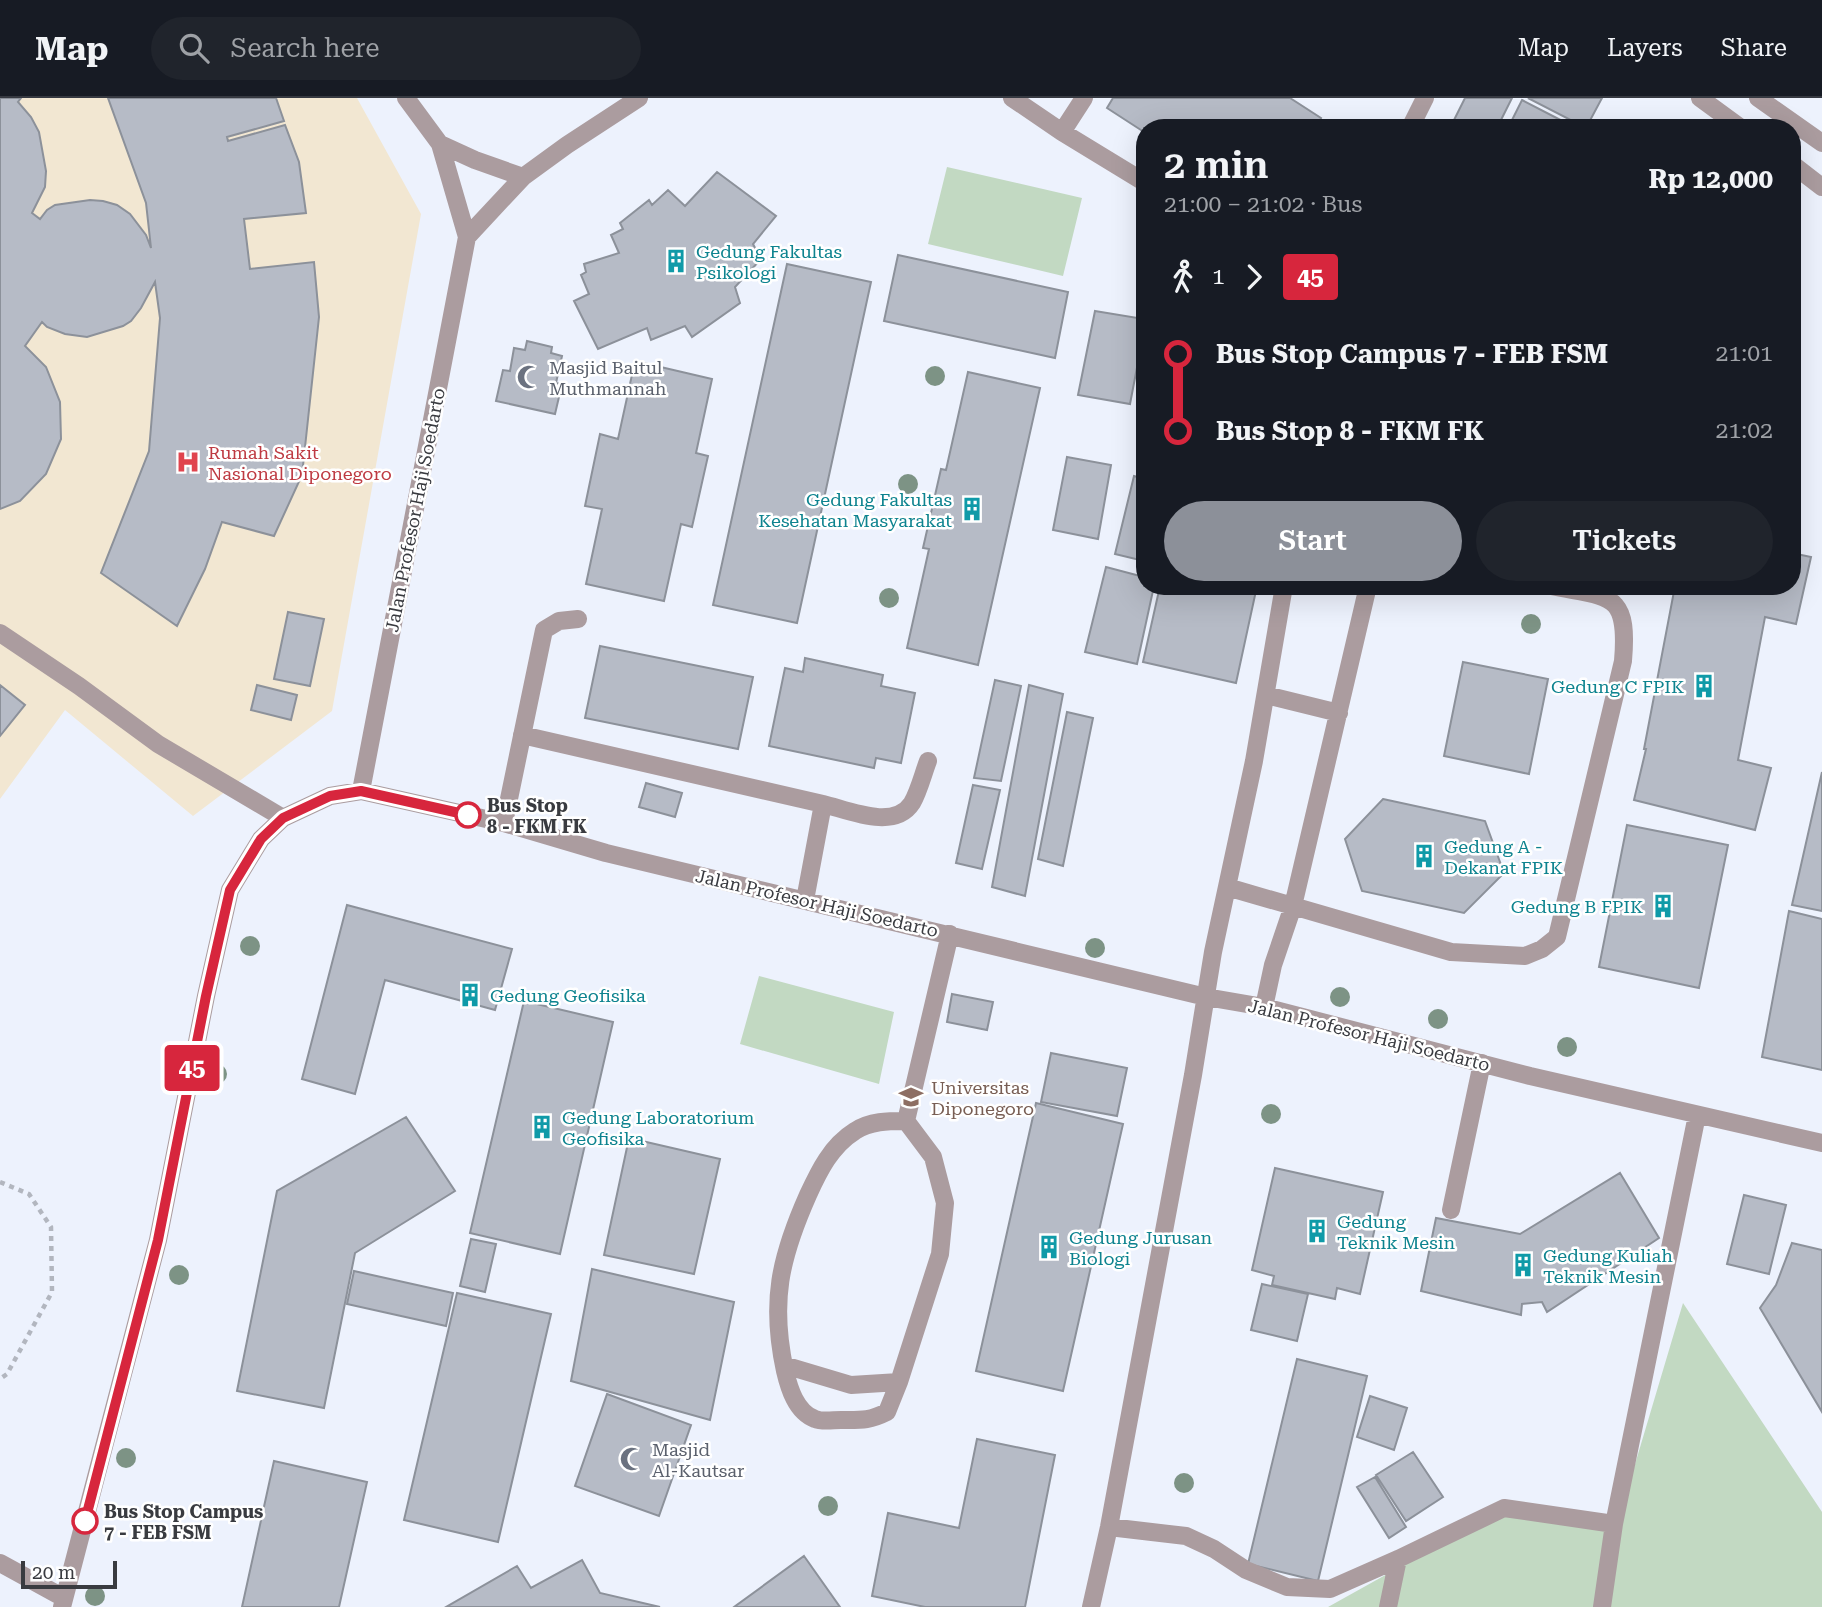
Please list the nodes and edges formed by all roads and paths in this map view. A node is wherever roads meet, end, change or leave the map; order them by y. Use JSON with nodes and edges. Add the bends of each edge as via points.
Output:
{"nodes":[{"id":1,"x":406,"y":98,"type":"edge"},
{"id":2,"x":639,"y":98,"type":"edge"},
{"id":3,"x":1012,"y":98,"type":"edge"},
{"id":4,"x":1084,"y":98,"type":"edge"},
{"id":5,"x":1425,"y":98,"type":"edge"},
{"id":6,"x":1700,"y":98,"type":"edge"},
{"id":7,"x":1758,"y":98,"type":"edge"},
{"id":8,"x":1414,"y":119,"type":"edge"},
{"id":9,"x":1729,"y":119,"type":"edge"},
{"id":10,"x":1789,"y":119,"type":"edge"},
{"id":11,"x":1801,"y":128,"type":"edge"},
{"id":12,"x":1062,"y":132,"type":"junction"},
{"id":13,"x":1822,"y":142,"type":"edge"},
{"id":14,"x":440,"y":144,"type":"junction"},
{"id":15,"x":1801,"y":171,"type":"edge"},
{"id":16,"x":523,"y":177,"type":"junction"},
{"id":17,"x":1136,"y":177,"type":"edge"},
{"id":18,"x":1822,"y":187,"type":"edge"},
{"id":19,"x":467,"y":237,"type":"junction"},
{"id":20,"x":1283,"y":595,"type":"edge"},
{"id":21,"x":1366,"y":595,"type":"edge"},
{"id":22,"x":1594,"y":595,"type":"edge"},
{"id":23,"x":578,"y":620,"type":"dead end"},
{"id":24,"x":0,"y":633,"type":"edge"},
{"id":25,"x":1266,"y":695,"type":"junction"},
{"id":26,"x":1339,"y":713,"type":"junction"},
{"id":27,"x":522,"y":735,"type":"junction"},
{"id":28,"x":928,"y":761,"type":"dead end"},
{"id":29,"x":361,"y":791,"type":"junction"},
{"id":30,"x":822,"y":804,"type":"junction"},
{"id":31,"x":283,"y":818,"type":"junction"},
{"id":32,"x":504,"y":823,"type":"junction"},
{"id":33,"x":1227,"y":887,"type":"junction"},
{"id":34,"x":805,"y":900,"type":"junction"},
{"id":35,"x":1293,"y":906,"type":"junction"},
{"id":36,"x":950,"y":934,"type":"junction"},
{"id":37,"x":1206,"y":998,"type":"junction"},
{"id":38,"x":1264,"y":1007,"type":"junction"},
{"id":39,"x":1482,"y":1063,"type":"junction"},
{"id":40,"x":1697,"y":1115,"type":"junction"},
{"id":41,"x":906,"y":1121,"type":"junction"},
{"id":42,"x":1822,"y":1143,"type":"edge"},
{"id":43,"x":0,"y":1182,"type":"edge"},
{"id":44,"x":1451,"y":1210,"type":"dead end"},
{"id":45,"x":784,"y":1365,"type":"junction"},
{"id":46,"x":0,"y":1379,"type":"edge"},
{"id":47,"x":899,"y":1382,"type":"junction"},
{"id":48,"x":1614,"y":1524,"type":"junction"},
{"id":49,"x":1109,"y":1527,"type":"junction"},
{"id":50,"x":1398,"y":1559,"type":"junction"},
{"id":51,"x":0,"y":1563,"type":"edge"},
{"id":52,"x":63,"y":1603,"type":"edge"},
{"id":53,"x":1091,"y":1607,"type":"edge"},
{"id":54,"x":1388,"y":1607,"type":"edge"},
{"id":55,"x":1602,"y":1607,"type":"edge"}],
"edges":[{"from":1,"to":14,"type":"street"},
{"from":2,"to":16,"type":"street"},
{"from":3,"to":12,"type":"street"},
{"from":4,"to":12,"type":"street"},
{"from":5,"to":8,"type":"street"},
{"from":6,"to":9,"type":"street"},
{"from":7,"to":10,"type":"street"},
{"from":11,"to":13,"type":"street"},
{"from":12,"to":17,"type":"street"},
{"from":14,"to":16,"type":"street"},
{"from":14,"to":19,"type":"street"},
{"from":15,"to":18,"type":"street"},
{"from":16,"to":19,"type":"street"},
{"from":19,"to":29,"type":"street","name":"Jalan Profesor Haji Soedarto"},
{"from":20,"to":25,"type":"street"},
{"from":21,"to":26,"type":"street"},
{"from":22,"to":35,"type":"street","via":[[1609,598],[1620,610],[1626,634],[1623,661],[1556,937],[1525,956],[1451,953]]},
{"from":23,"to":27,"type":"street","via":[[559,621],[544,630]]},
{"from":24,"to":31,"type":"street","via":[[158,744]]},
{"from":25,"to":26,"type":"street"},
{"from":25,"to":33,"type":"street"},
{"from":26,"to":35,"type":"street"},
{"from":27,"to":30,"type":"street"},
{"from":27,"to":32,"type":"street"},
{"from":28,"to":30,"type":"street","via":[[911,804],[897,816],[880,818]]},
{"from":29,"to":31,"type":"street","via":[[330,796]]},
{"from":29,"to":32,"type":"street","name":"Jalan Profesor Haji Soedarto"},
{"from":30,"to":34,"type":"street"},
{"from":31,"to":52,"type":"street","via":[[261,839],[230,890],[158,1240]]},
{"from":32,"to":34,"type":"street","name":"Jalan Profesor Haji Soedarto","via":[[607,853]]},
{"from":33,"to":35,"type":"street"},
{"from":33,"to":37,"type":"street"},
{"from":34,"to":36,"type":"street","name":"Jalan Profesor Haji Soedarto"},
{"from":35,"to":38,"type":"street"},
{"from":36,"to":37,"type":"street","name":"Jalan Profesor Haji Soedarto"},
{"from":36,"to":41,"type":"street"},
{"from":37,"to":38,"type":"street","name":"Jalan Profesor Haji Soedarto"},
{"from":37,"to":49,"type":"street"},
{"from":38,"to":39,"type":"street","name":"Jalan Profesor Haji Soedarto"},
{"from":39,"to":40,"type":"street","name":"Jalan Profesor Haji Soedarto"},
{"from":39,"to":44,"type":"street"},
{"from":40,"to":42,"type":"street","name":"Jalan Profesor Haji Soedarto"},
{"from":40,"to":48,"type":"street"},
{"from":41,"to":45,"type":"street","via":[[882,1121],[855,1130],[821,1167],[782,1261],[778,1309]]},
{"from":41,"to":47,"type":"street","via":[[933,1157],[945,1203],[940,1254]]},
{"from":43,"to":46,"type":"path","via":[[29,1194],[51,1227],[52,1292]]},
{"from":45,"to":47,"type":"street","via":[[851,1385]]},
{"from":45,"to":47,"type":"street","via":[[803,1412],[816,1420],[870,1420],[887,1412]]},
{"from":48,"to":50,"type":"street","via":[[1504,1508]]},
{"from":48,"to":55,"type":"street"},
{"from":49,"to":50,"type":"street","via":[[1186,1536],[1287,1587],[1330,1589]]},
{"from":49,"to":53,"type":"street"},
{"from":50,"to":54,"type":"street"},
{"from":51,"to":52,"type":"street"}]}
